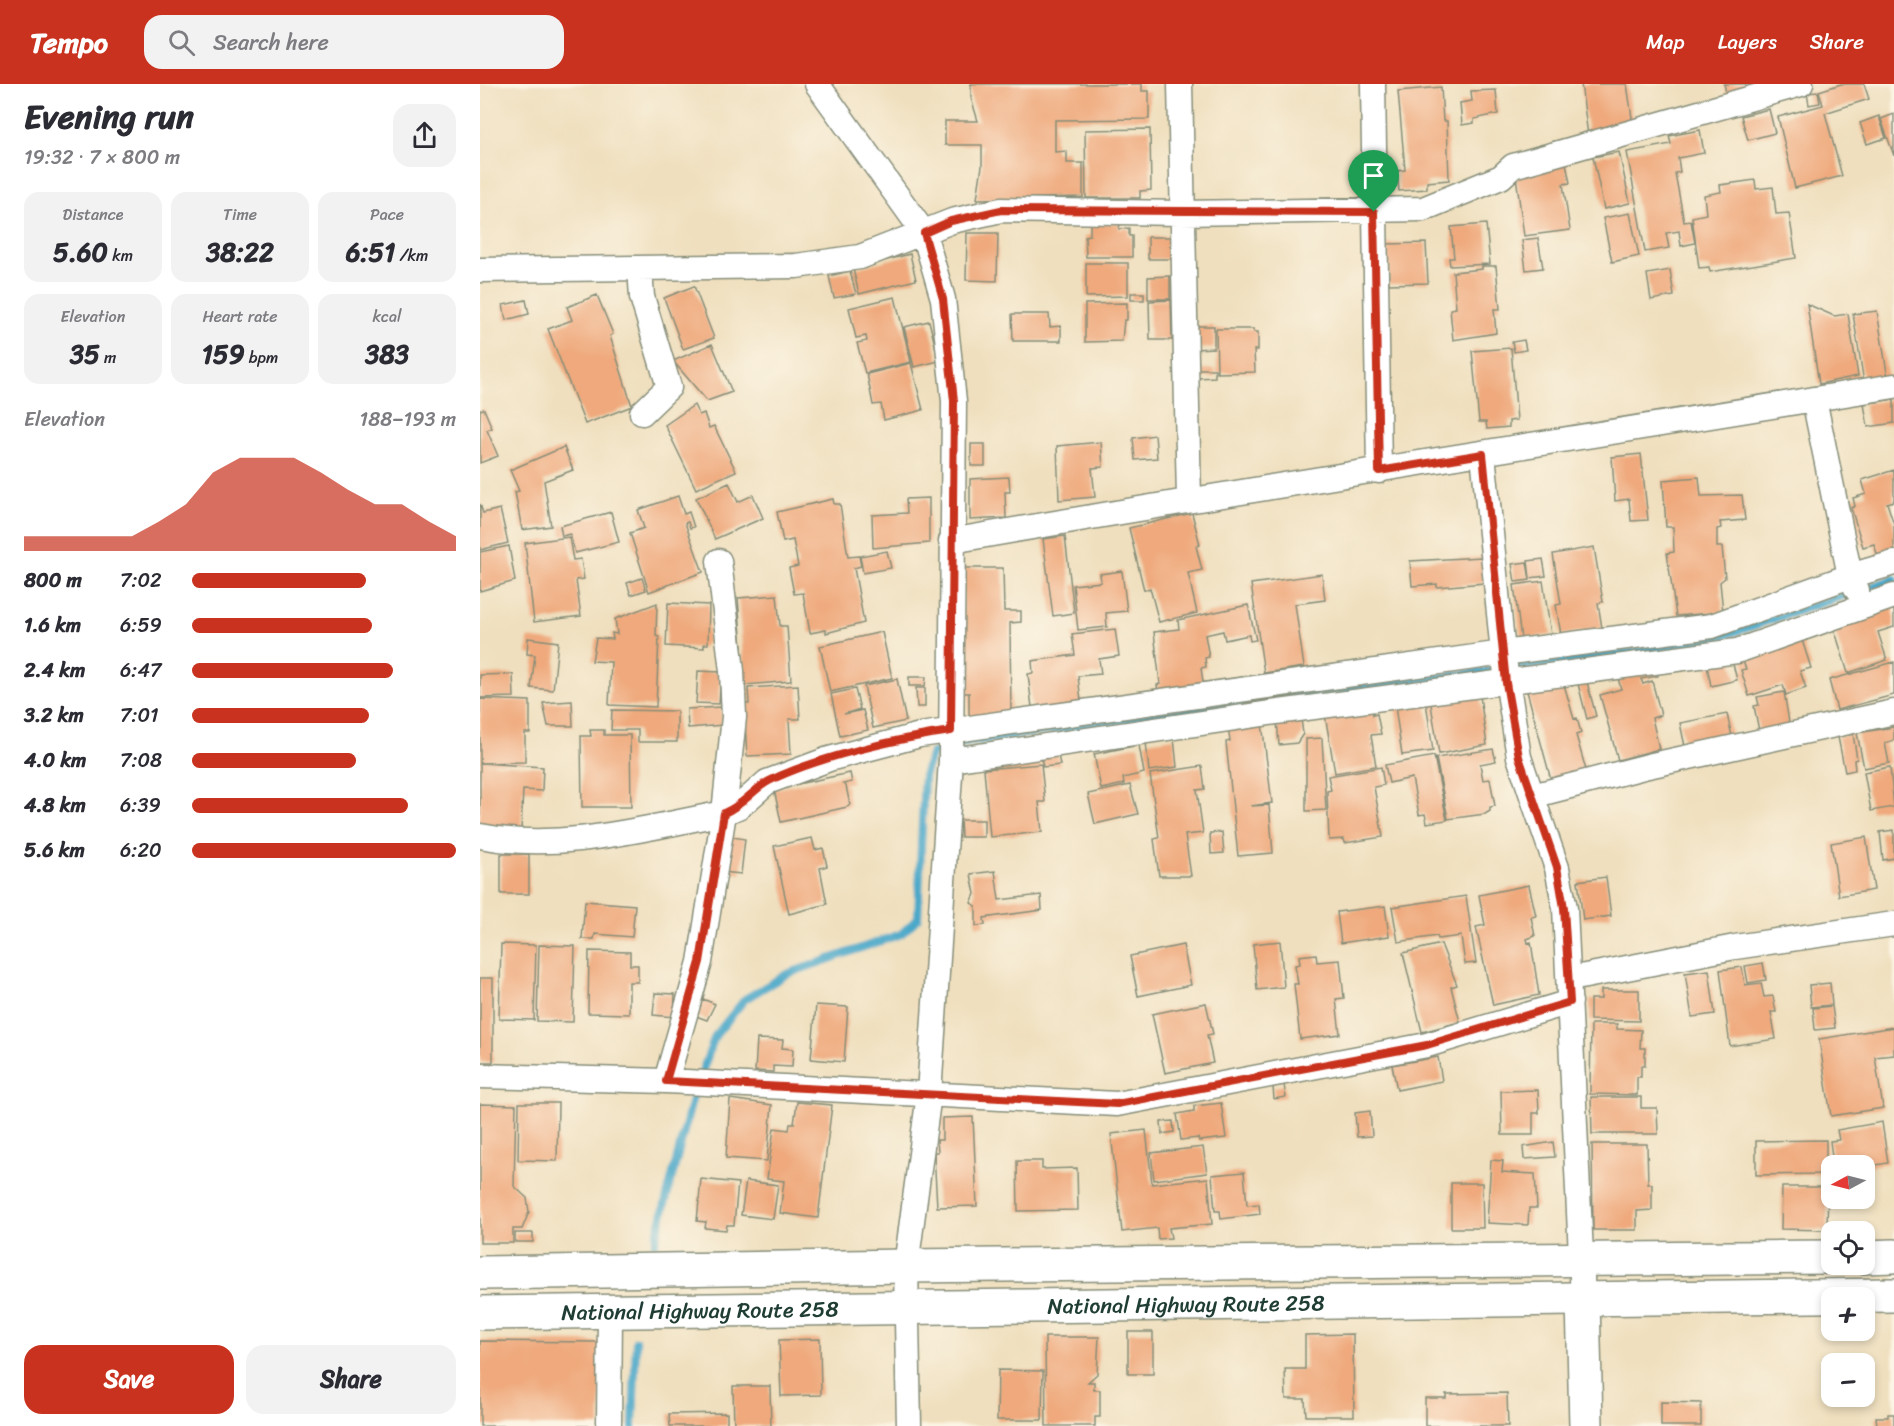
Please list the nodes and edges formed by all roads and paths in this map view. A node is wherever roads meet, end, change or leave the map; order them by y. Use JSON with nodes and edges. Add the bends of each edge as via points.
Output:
{"nodes":[{"id":1,"x":817,"y":84,"type":"edge"},
{"id":2,"x":1180,"y":84,"type":"edge"},
{"id":3,"x":1373,"y":84,"type":"edge"},
{"id":4,"x":1801,"y":84,"type":"edge"},
{"id":5,"x":1374,"y":212,"type":"junction"},
{"id":6,"x":1181,"y":213,"type":"junction"},
{"id":7,"x":924,"y":233,"type":"junction"},
{"id":8,"x":640,"y":268,"type":"junction"},
{"id":9,"x":480,"y":270,"type":"edge"},
{"id":10,"x":1894,"y":386,"type":"edge"},
{"id":11,"x":1814,"y":399,"type":"junction"},
{"id":12,"x":642,"y":412,"type":"dead end"},
{"id":13,"x":1483,"y":454,"type":"junction"},
{"id":14,"x":1379,"y":471,"type":"junction"},
{"id":15,"x":1189,"y":499,"type":"junction"},
{"id":16,"x":951,"y":540,"type":"junction"},
{"id":17,"x":719,"y":561,"type":"dead end"},
{"id":18,"x":1894,"y":563,"type":"edge"},
{"id":19,"x":1850,"y":576,"type":"junction"},
{"id":20,"x":1894,"y":596,"type":"edge"},
{"id":21,"x":1865,"y":605,"type":"junction"},
{"id":22,"x":1503,"y":653,"type":"junction"},
{"id":23,"x":1506,"y":683,"type":"junction"},
{"id":24,"x":1894,"y":712,"type":"edge"},
{"id":25,"x":951,"y":731,"type":"junction"},
{"id":26,"x":951,"y":760,"type":"junction"},
{"id":27,"x":1532,"y":796,"type":"junction"},
{"id":28,"x":724,"y":813,"type":"junction"},
{"id":29,"x":480,"y":836,"type":"edge"},
{"id":30,"x":1894,"y":924,"type":"edge"},
{"id":31,"x":1570,"y":991,"type":"junction"},
{"id":32,"x":480,"y":1076,"type":"edge"},
{"id":33,"x":666,"y":1081,"type":"junction"},
{"id":34,"x":929,"y":1094,"type":"junction"},
{"id":35,"x":1894,"y":1256,"type":"edge"},
{"id":36,"x":1821,"y":1257,"type":"edge"},
{"id":37,"x":1875,"y":1257,"type":"edge"},
{"id":38,"x":1582,"y":1261,"type":"junction"},
{"id":39,"x":906,"y":1266,"type":"junction"},
{"id":40,"x":480,"y":1273,"type":"edge"},
{"id":41,"x":1894,"y":1295,"type":"edge"},
{"id":42,"x":1583,"y":1299,"type":"junction"},
{"id":43,"x":908,"y":1308,"type":"junction"},
{"id":44,"x":610,"y":1312,"type":"junction"},
{"id":45,"x":480,"y":1313,"type":"edge"},
{"id":46,"x":609,"y":1426,"type":"edge"},
{"id":47,"x":909,"y":1426,"type":"edge"},
{"id":48,"x":1586,"y":1426,"type":"edge"}],
"edges":[{"from":1,"to":7,"type":"street"},
{"from":2,"to":6,"type":"street"},
{"from":3,"to":5,"type":"street"},
{"from":4,"to":5,"type":"street","via":[[1514,166],[1501,177],[1422,209]]},
{"from":5,"to":6,"type":"street"},
{"from":5,"to":14,"type":"street"},
{"from":6,"to":7,"type":"street","via":[[1001,210],[951,221]]},
{"from":6,"to":15,"type":"street"},
{"from":7,"to":8,"type":"street","via":[[860,257],[796,266]]},
{"from":7,"to":16,"type":"street","via":[[943,299],[954,401]]},
{"from":8,"to":9,"type":"street"},
{"from":8,"to":12,"type":"street","via":[[642,297],[669,387]]},
{"from":10,"to":11,"type":"street"},
{"from":11,"to":13,"type":"street"},
{"from":11,"to":19,"type":"street"},
{"from":13,"to":14,"type":"street"},
{"from":13,"to":22,"type":"street"},
{"from":14,"to":15,"type":"street"},
{"from":15,"to":16,"type":"street"},
{"from":16,"to":25,"type":"street"},
{"from":17,"to":28,"type":"street","via":[[734,717]]},
{"from":18,"to":19,"type":"street"},
{"from":19,"to":21,"type":"street"},
{"from":19,"to":22,"type":"street","via":[[1712,626]]},
{"from":20,"to":21,"type":"street"},
{"from":21,"to":23,"type":"street","via":[[1737,651]]},
{"from":22,"to":23,"type":"street"},
{"from":22,"to":25,"type":"street"},
{"from":23,"to":26,"type":"street"},
{"from":23,"to":27,"type":"street","via":[[1519,757]]},
{"from":24,"to":27,"type":"street","via":[[1648,766]]},
{"from":25,"to":26,"type":"street"},
{"from":25,"to":28,"type":"street","via":[[920,735],[829,759],[767,782],[740,806]]},
{"from":26,"to":34,"type":"street"},
{"from":27,"to":31,"type":"street","via":[[1557,867]]},
{"from":28,"to":29,"type":"street","via":[[598,837],[510,842]]},
{"from":28,"to":33,"type":"street","via":[[700,962]]},
{"from":30,"to":31,"type":"street","via":[[1735,947]]},
{"from":31,"to":34,"type":"street","via":[[1427,1045],[1117,1104]]},
{"from":31,"to":38,"type":"street"},
{"from":32,"to":33,"type":"street"},
{"from":33,"to":34,"type":"street"},
{"from":34,"to":39,"type":"street"},
{"from":35,"to":37,"type":"main road"},
{"from":36,"to":38,"type":"main road","name":"National Highway Route 258"},
{"from":38,"to":39,"type":"main road","name":"National Highway Route 258"},
{"from":38,"to":42,"type":"street"},
{"from":39,"to":40,"type":"main road","name":"National Highway Route 258"},
{"from":39,"to":43,"type":"street"},
{"from":41,"to":42,"type":"main road","name":"National Highway Route 258"},
{"from":42,"to":43,"type":"main road","name":"National Highway Route 258"},
{"from":42,"to":48,"type":"main road"},
{"from":43,"to":44,"type":"main road","name":"National Highway Route 258"},
{"from":43,"to":47,"type":"street"},
{"from":44,"to":45,"type":"main road","name":"National Highway Route 258"},
{"from":44,"to":46,"type":"street"}]}
